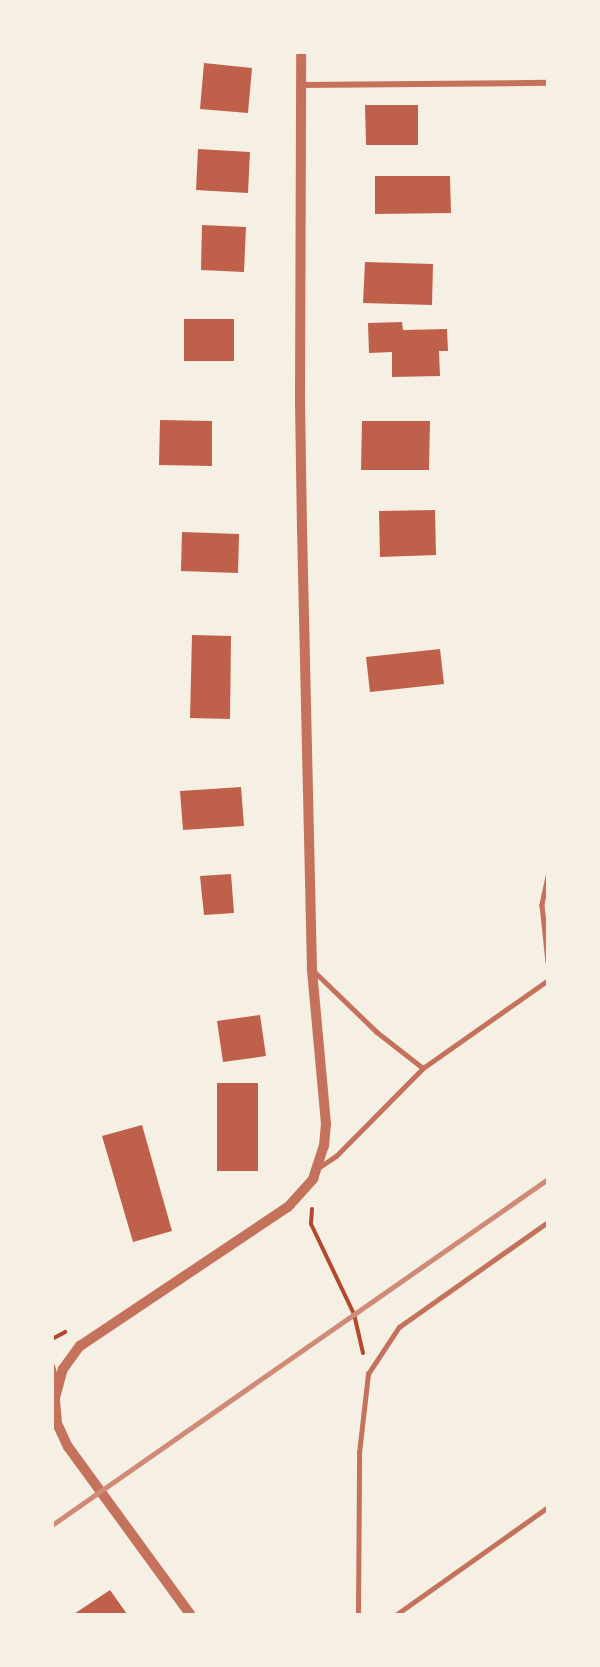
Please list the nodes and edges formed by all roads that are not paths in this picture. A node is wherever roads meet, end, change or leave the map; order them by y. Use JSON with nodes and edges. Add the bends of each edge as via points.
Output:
{"nodes":[{"id":1,"x":301,"y":52,"type":"edge"},
{"id":2,"x":548,"y":82,"type":"edge"},
{"id":3,"x":301,"y":85,"type":"junction"},
{"id":4,"x":548,"y":876,"type":"edge"},
{"id":5,"x":548,"y":962,"type":"edge"},
{"id":6,"x":312,"y":969,"type":"junction"},
{"id":7,"x":548,"y":980,"type":"edge"},
{"id":8,"x":423,"y":1068,"type":"junction"},
{"id":9,"x":318,"y":1167,"type":"junction"},
{"id":10,"x":548,"y":1222,"type":"edge"},
{"id":11,"x":52,"y":1366,"type":"edge"},
{"id":12,"x":55,"y":1386,"type":"edge"},
{"id":13,"x":548,"y":1507,"type":"edge"},
{"id":14,"x":190,"y":1614,"type":"edge"},
{"id":15,"x":358,"y":1614,"type":"edge"},
{"id":16,"x":397,"y":1614,"type":"edge"}],
"edges":[{"from":1,"to":3,"type":"street"},
{"from":2,"to":3,"type":"street"},
{"from":3,"to":6,"type":"street","via":[[300,400]]},
{"from":4,"to":5,"type":"lane","via":[[542,905]]},
{"from":6,"to":8,"type":"lane","via":[[377,1032]]},
{"from":6,"to":9,"type":"street","via":[[326,1124]]},
{"from":7,"to":8,"type":"lane"},
{"from":8,"to":9,"type":"lane","via":[[336,1156]]},
{"from":9,"to":12,"type":"street","via":[[313,1179],[284,1211],[84,1342]]},
{"from":10,"to":15,"type":"lane","via":[[399,1327],[368,1374],[360,1453]]},
{"from":11,"to":12,"type":"street"},
{"from":12,"to":14,"type":"street","via":[[56,1417],[68,1447]]},
{"from":13,"to":16,"type":"lane"}]}
